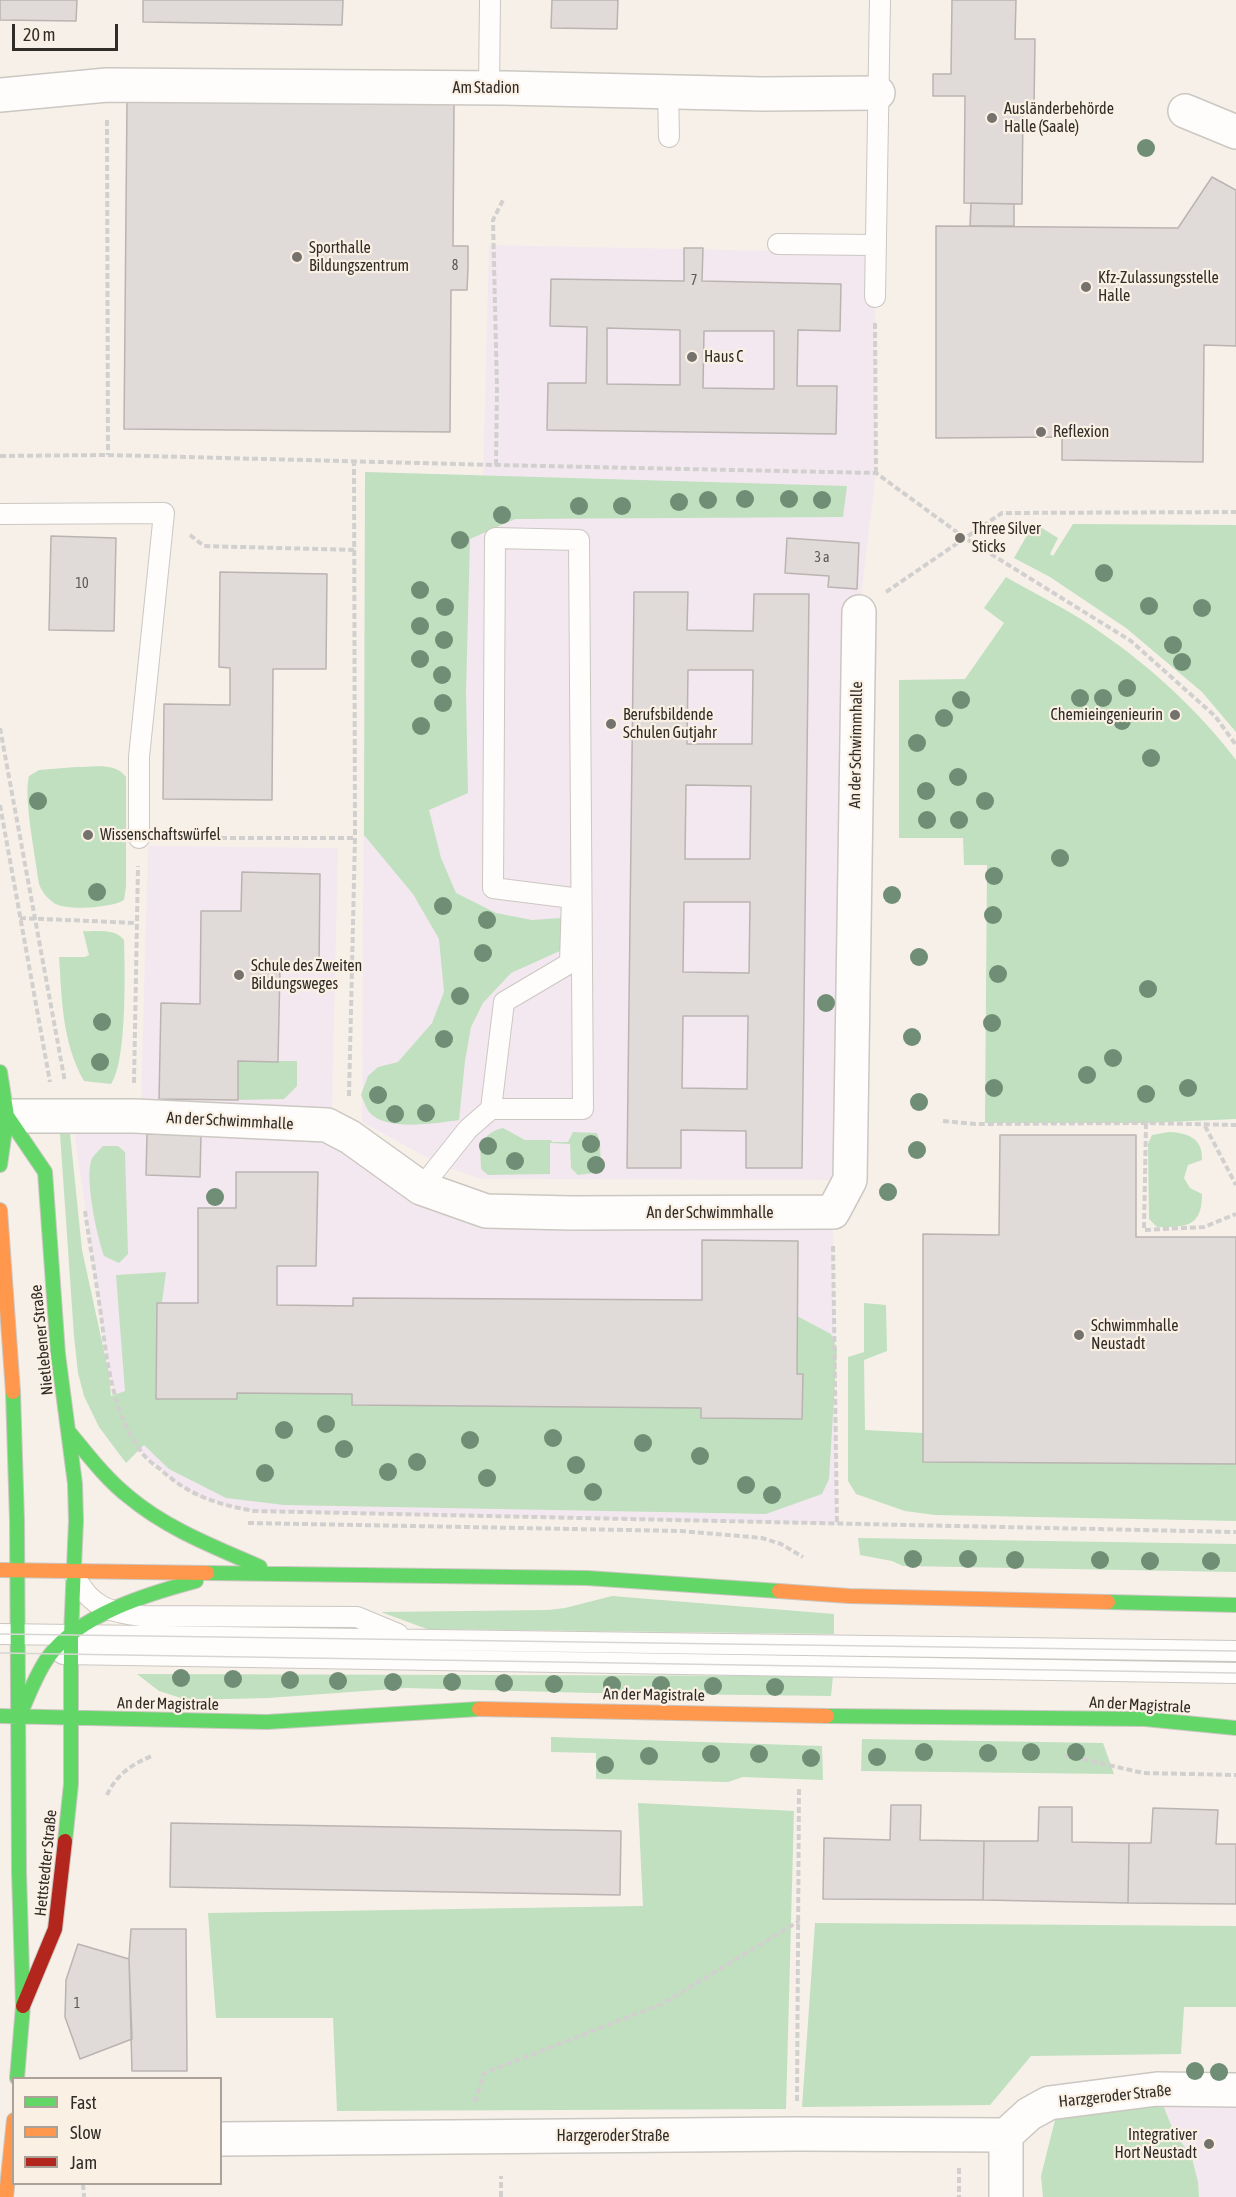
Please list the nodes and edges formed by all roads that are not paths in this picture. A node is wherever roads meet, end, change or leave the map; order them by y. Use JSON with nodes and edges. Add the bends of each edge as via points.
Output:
{"nodes":[{"id":1,"x":490,"y":0,"type":"edge"},
{"id":2,"x":880,"y":0,"type":"edge"},
{"id":3,"x":489,"y":88,"type":"junction"},
{"id":4,"x":668,"y":92,"type":"junction"},
{"id":5,"x":878,"y":93,"type":"junction"},
{"id":6,"x":0,"y":95,"type":"edge"},
{"id":7,"x":1185,"y":111,"type":"dead end"},
{"id":8,"x":1236,"y":132,"type":"edge"},
{"id":9,"x":669,"y":137,"type":"dead end"},
{"id":10,"x":778,"y":244,"type":"dead end"},
{"id":11,"x":875,"y":245,"type":"junction"},
{"id":12,"x":875,"y":297,"type":"road end"},
{"id":13,"x":0,"y":514,"type":"edge"},
{"id":14,"x":859,"y":612,"type":"road end"},
{"id":15,"x":139,"y":837,"type":"road end"},
{"id":16,"x":0,"y":1072,"type":"edge"},
{"id":17,"x":491,"y":1109,"type":"junction"},
{"id":18,"x":7,"y":1116,"type":"junction"},
{"id":19,"x":0,"y":1165,"type":"edge"},
{"id":20,"x":421,"y":1188,"type":"junction"},
{"id":21,"x":0,"y":1210,"type":"edge"},
{"id":22,"x":69,"y":1432,"type":"junction"},
{"id":23,"x":0,"y":1570,"type":"edge"},
{"id":24,"x":18,"y":1570,"type":"junction"},
{"id":25,"x":73,"y":1571,"type":"junction"},
{"id":26,"x":231,"y":1572,"type":"junction"},
{"id":27,"x":271,"y":1573,"type":"junction"},
{"id":28,"x":1236,"y":1605,"type":"edge"},
{"id":29,"x":111,"y":1612,"type":"junction"},
{"id":30,"x":409,"y":1639,"type":"junction"},
{"id":31,"x":9,"y":1644,"type":"edge"},
{"id":32,"x":71,"y":1645,"type":"junction"},
{"id":33,"x":1236,"y":1651,"type":"edge"},
{"id":34,"x":50,"y":1654,"type":"junction"},
{"id":35,"x":1236,"y":1673,"type":"edge"},
{"id":36,"x":0,"y":1716,"type":"edge"},
{"id":37,"x":18,"y":1717,"type":"junction"},
{"id":38,"x":71,"y":1718,"type":"junction"},
{"id":39,"x":1236,"y":1728,"type":"edge"},
{"id":40,"x":23,"y":2006,"type":"junction"},
{"id":41,"x":17,"y":2077,"type":"edge"},
{"id":42,"x":1236,"y":2091,"type":"edge"},
{"id":43,"x":1006,"y":2135,"type":"junction"},
{"id":44,"x":222,"y":2139,"type":"edge"},
{"id":45,"x":12,"y":2140,"type":"edge"},
{"id":46,"x":6,"y":2197,"type":"edge"},
{"id":47,"x":1006,"y":2197,"type":"edge"}],
"edges":[{"from":1,"to":3,"type":"lane"},
{"from":2,"to":5,"type":"lane"},
{"from":3,"to":4,"type":"street","name":"Am Stadion"},
{"from":3,"to":6,"type":"street","name":"Am Stadion","via":[[107,85]]},
{"from":4,"to":5,"type":"street","name":"Am Stadion"},
{"from":4,"to":9,"type":"lane"},
{"from":5,"to":11,"type":"lane"},
{"from":7,"to":8,"type":"street"},
{"from":10,"to":11,"type":"lane"},
{"from":11,"to":12,"type":"lane"},
{"from":13,"to":15,"type":"lane","via":[[165,513],[139,757]]},
{"from":14,"to":20,"type":"street","name":"An der Schwimmhalle","via":[[850,1180],[833,1212],[486,1211]]},
{"from":16,"to":18,"type":"main road","name":"Nietlebener Straße"},
{"from":17,"to":17,"type":"lane","via":[[583,1108],[579,540],[495,538],[493,888],[572,898],[570,963],[504,1002]]},
{"from":17,"to":20,"type":"lane","via":[[468,1129]]},
{"from":18,"to":19,"type":"main road","name":"Nietlebener Straße"},
{"from":18,"to":20,"type":"street","name":"An der Schwimmhalle","via":[[134,1116],[327,1125]]},
{"from":18,"to":22,"type":"main road","name":"Nietlebener Straße","via":[[45,1172],[58,1354]]},
{"from":21,"to":24,"type":"main road","name":"Nietlebener Straße","via":[[13,1387]]},
{"from":22,"to":25,"type":"main road","name":"Nietlebener Straße","via":[[75,1484]]},
{"from":22,"to":27,"type":"main road","via":[[108,1478],[144,1509],[178,1530]]},
{"from":23,"to":24,"type":"main road"},
{"from":24,"to":25,"type":"main road"},
{"from":24,"to":31,"type":"main road"},
{"from":25,"to":26,"type":"main road"},
{"from":25,"to":29,"type":"lane","via":[[86,1593]]},
{"from":25,"to":32,"type":"main road"},
{"from":26,"to":27,"type":"main road"},
{"from":26,"to":29,"type":"main road","via":[[180,1585]]},
{"from":27,"to":28,"type":"main road","via":[[587,1578],[849,1596]]},
{"from":29,"to":30,"type":"lane","via":[[142,1616],[357,1617]]},
{"from":29,"to":32,"type":"main road"},
{"from":30,"to":32,"type":"lane"},
{"from":30,"to":33,"type":"lane"},
{"from":31,"to":32,"type":"lane"},
{"from":31,"to":34,"type":"lane"},
{"from":31,"to":37,"type":"main road"},
{"from":32,"to":34,"type":"lane"},
{"from":32,"to":35,"type":"lane"},
{"from":32,"to":38,"type":"main road"},
{"from":34,"to":37,"type":"main road"},
{"from":36,"to":37,"type":"main road","name":"An der Magistrale"},
{"from":37,"to":38,"type":"main road","name":"An der Magistrale"},
{"from":37,"to":40,"type":"main road","name":"Hettstedter Straße"},
{"from":38,"to":39,"type":"main road","name":"An der Magistrale","via":[[267,1722],[490,1708],[1145,1719]]},
{"from":38,"to":40,"type":"main road","name":"Hettstedter Straße","via":[[71,1784],[55,1929]]},
{"from":40,"to":41,"type":"main road","name":"Hettstedter Straße"},
{"from":42,"to":43,"type":"street","name":"Harzgeroder Straße","via":[[1157,2089],[1049,2103],[1029,2114]]},
{"from":43,"to":44,"type":"street","name":"Harzgeroder Straße"},
{"from":43,"to":47,"type":"street"},
{"from":45,"to":46,"type":"main road"}]}
